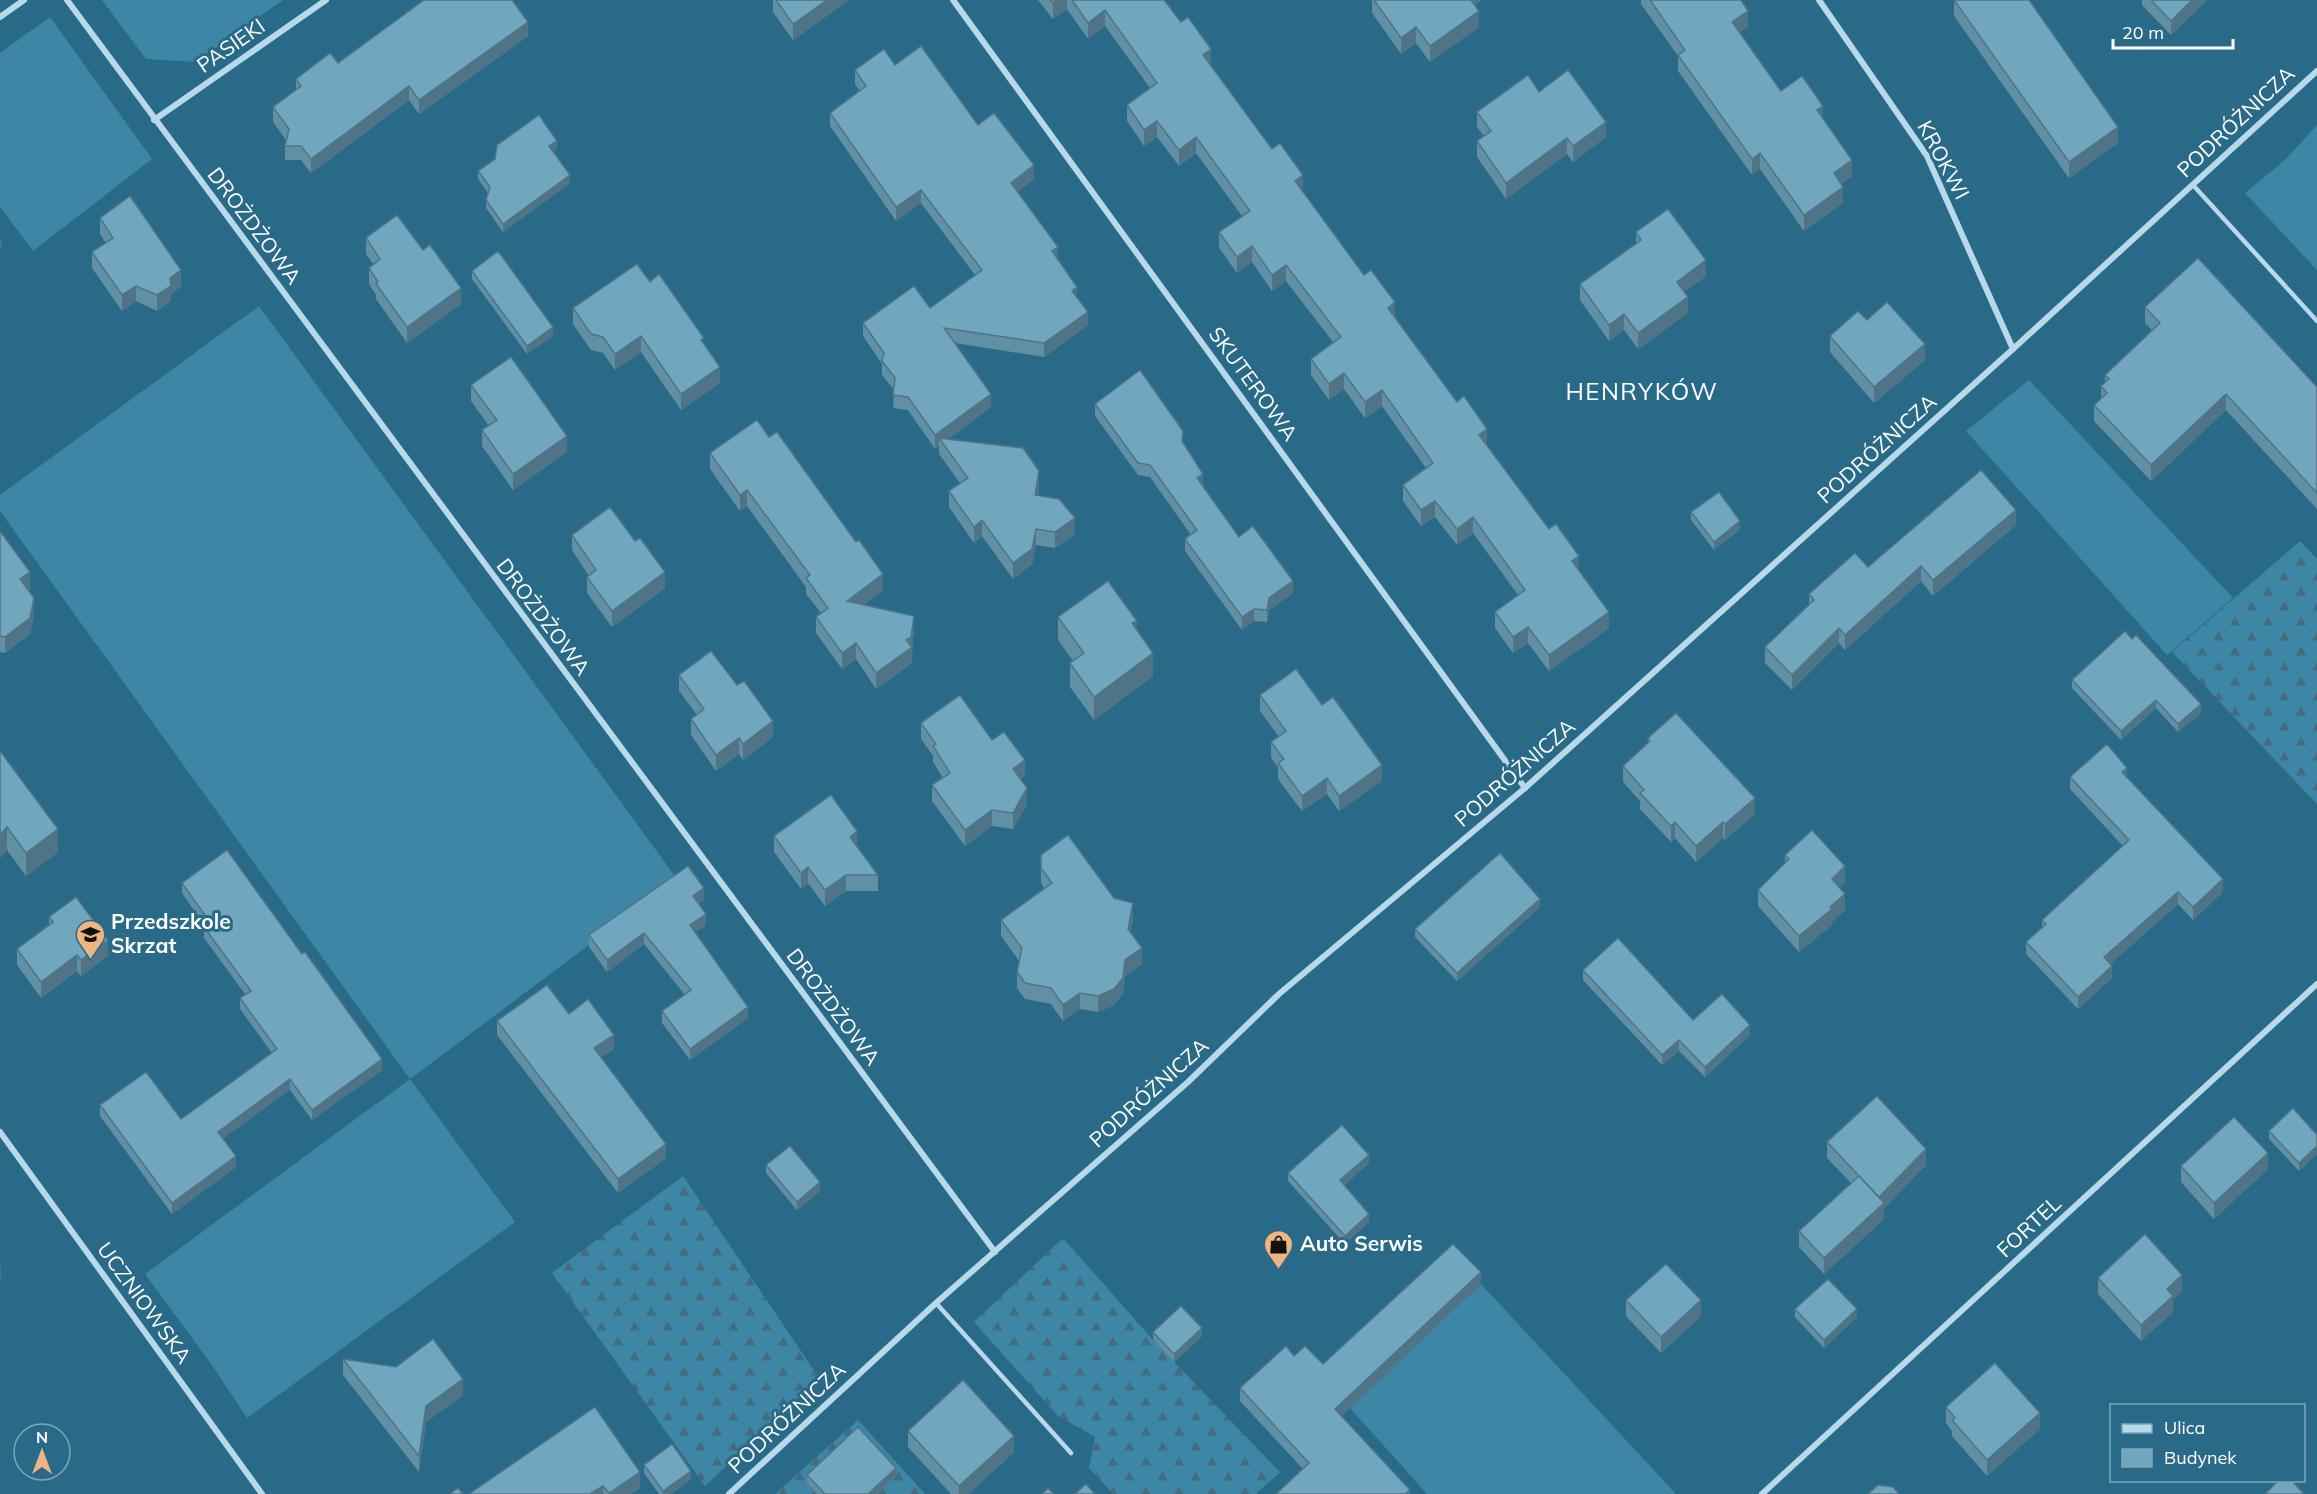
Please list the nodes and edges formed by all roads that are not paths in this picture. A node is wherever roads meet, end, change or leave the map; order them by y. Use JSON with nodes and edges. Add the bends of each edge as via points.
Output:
{"nodes":[{"id":1,"x":24,"y":0,"type":"edge"},
{"id":2,"x":67,"y":0,"type":"edge"},
{"id":3,"x":326,"y":0,"type":"edge"},
{"id":4,"x":953,"y":0,"type":"edge"},
{"id":5,"x":1820,"y":0,"type":"edge"},
{"id":6,"x":0,"y":17,"type":"edge"},
{"id":7,"x":2317,"y":71,"type":"edge"},
{"id":8,"x":154,"y":120,"type":"junction"},
{"id":9,"x":2193,"y":185,"type":"junction"},
{"id":10,"x":2317,"y":321,"type":"edge"},
{"id":11,"x":2013,"y":349,"type":"junction"},
{"id":12,"x":1525,"y":788,"type":"junction"},
{"id":13,"x":2317,"y":984,"type":"edge"},
{"id":14,"x":0,"y":1132,"type":"edge"},
{"id":15,"x":995,"y":1252,"type":"junction"},
{"id":16,"x":936,"y":1303,"type":"junction"},
{"id":17,"x":1071,"y":1453,"type":"dead end"},
{"id":18,"x":262,"y":1494,"type":"edge"},
{"id":19,"x":729,"y":1494,"type":"edge"},
{"id":20,"x":1762,"y":1494,"type":"edge"}],
"edges":[{"from":1,"to":6,"type":"street"},
{"from":2,"to":8,"type":"street","name":"DROŻDŻOWA"},
{"from":3,"to":8,"type":"street","name":"PASIEKI"},
{"from":4,"to":12,"type":"street","name":"SKUTEROWA"},
{"from":5,"to":11,"type":"street","name":"KROKWI","via":[[1927,156]]},
{"from":7,"to":9,"type":"street","name":"PODRÓŻNICZA"},
{"from":8,"to":15,"type":"street","name":"DROŻDŻOWA"},
{"from":9,"to":10,"type":"lane"},
{"from":9,"to":11,"type":"street","name":"PODRÓŻNICZA"},
{"from":11,"to":12,"type":"street","name":"PODRÓŻNICZA"},
{"from":12,"to":15,"type":"street","name":"PODRÓŻNICZA","via":[[1279,994],[1188,1082]]},
{"from":13,"to":20,"type":"street","name":"FORTEL"},
{"from":14,"to":18,"type":"street","name":"UCZNIOWSKA"},
{"from":15,"to":16,"type":"street","name":"PODRÓŻNICZA"},
{"from":16,"to":17,"type":"lane"},
{"from":16,"to":19,"type":"street","name":"PODRÓŻNICZA"}]}
